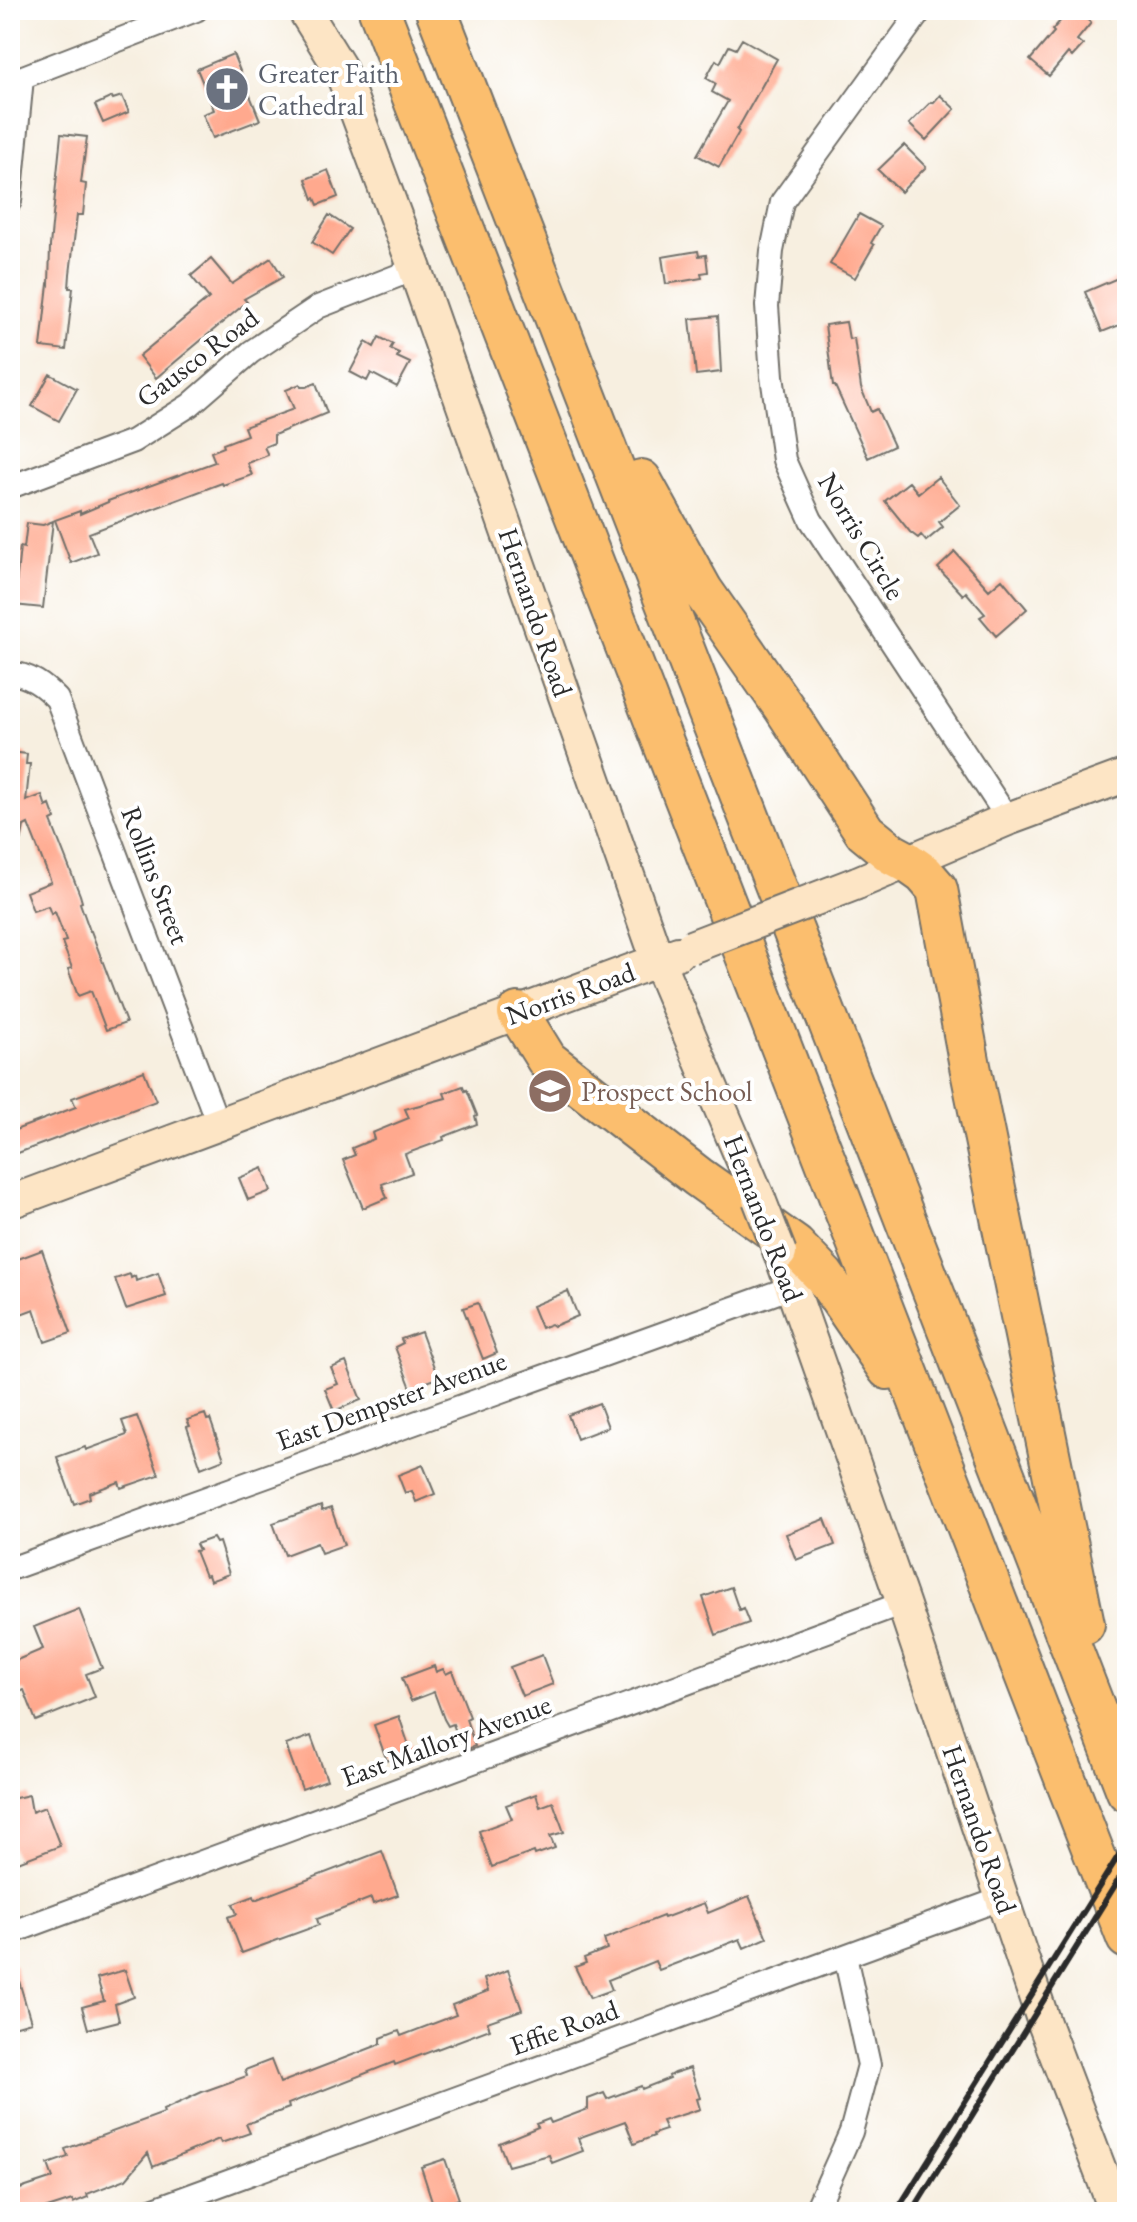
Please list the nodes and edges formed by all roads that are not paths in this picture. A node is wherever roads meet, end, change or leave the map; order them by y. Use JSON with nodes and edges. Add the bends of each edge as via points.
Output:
{"nodes":[{"id":1,"x":196,"y":10,"type":"edge"},
{"id":2,"x":304,"y":10,"type":"edge"},
{"id":3,"x":379,"y":10,"type":"edge"},
{"id":4,"x":436,"y":10,"type":"edge"},
{"id":5,"x":921,"y":10,"type":"edge"},
{"id":6,"x":16,"y":80,"type":"edge"},
{"id":7,"x":10,"y":201,"type":"edge"},
{"id":8,"x":415,"y":269,"type":"junction"},
{"id":9,"x":578,"y":375,"type":"junction"},
{"id":10,"x":10,"y":487,"type":"edge"},
{"id":11,"x":10,"y":673,"type":"edge"},
{"id":12,"x":1127,"y":775,"type":"edge"},
{"id":13,"x":1008,"y":819,"type":"junction"},
{"id":14,"x":907,"y":862,"type":"junction"},
{"id":15,"x":658,"y":961,"type":"junction"},
{"id":16,"x":518,"y":1013,"type":"junction"},
{"id":17,"x":218,"y":1124,"type":"junction"},
{"id":18,"x":10,"y":1202,"type":"edge"},
{"id":19,"x":792,"y":1287,"type":"junction"},
{"id":20,"x":934,"y":1442,"type":"junction"},
{"id":21,"x":10,"y":1569,"type":"edge"},
{"id":22,"x":903,"y":1603,"type":"junction"},
{"id":23,"x":1106,"y":1734,"type":"junction"},
{"id":24,"x":1127,"y":1791,"type":"edge"},
{"id":25,"x":1003,"y":1898,"type":"junction"},
{"id":26,"x":10,"y":1933,"type":"edge"},
{"id":27,"x":1127,"y":1938,"type":"edge"},
{"id":28,"x":845,"y":1956,"type":"junction"},
{"id":29,"x":146,"y":2212,"type":"edge"},
{"id":30,"x":815,"y":2212,"type":"edge"},
{"id":31,"x":1116,"y":2212,"type":"edge"}],
"edges":[{"from":1,"to":6,"type":"street"},
{"from":2,"to":8,"type":"main road","name":"Hernando Road","via":[[340,68]]},
{"from":3,"to":20,"type":"highway"},
{"from":4,"to":9,"type":"highway"},
{"from":5,"to":13,"type":"street","name":"Norris Circle","via":[[782,202],[767,306],[772,376],[784,460],[811,520]]},
{"from":6,"to":7,"type":"street"},
{"from":8,"to":10,"type":"street","name":"Gausco Road","via":[[318,307],[251,352],[190,405],[133,441]]},
{"from":8,"to":15,"type":"main road","name":"Hernando Road"},
{"from":9,"to":14,"type":"highway","via":[[702,590],[865,832]]},
{"from":9,"to":23,"type":"highway"},
{"from":11,"to":17,"type":"street","name":"Rollins Street","via":[[41,683],[57,699]]},
{"from":12,"to":13,"type":"main road","name":"Norris Road"},
{"from":13,"to":14,"type":"main road","name":"Norris Road"},
{"from":14,"to":15,"type":"main road","name":"Norris Road","bridge":true},
{"from":14,"to":23,"type":"highway","via":[[937,889]]},
{"from":15,"to":16,"type":"main road","name":"Norris Road"},
{"from":15,"to":19,"type":"main road","name":"Hernando Road","bridge":true},
{"from":16,"to":17,"type":"main road","name":"Norris Road"},
{"from":16,"to":20,"type":"highway","via":[[547,1060],[795,1246],[824,1276],[871,1342]]},
{"from":17,"to":18,"type":"main road","name":"Norris Road"},
{"from":19,"to":21,"type":"street","name":"East Dempster Avenue"},
{"from":19,"to":22,"type":"main road","name":"Hernando Road"},
{"from":20,"to":27,"type":"highway"},
{"from":22,"to":25,"type":"main road","name":"Hernando Road"},
{"from":22,"to":26,"type":"street","name":"East Mallory Avenue"},
{"from":23,"to":24,"type":"highway"},
{"from":25,"to":28,"type":"street","name":"Effie Road"},
{"from":25,"to":31,"type":"main road","name":"Hernando Road"},
{"from":28,"to":29,"type":"street","name":"Effie Road"},
{"from":28,"to":30,"type":"street","via":[[869,2065],[851,2132]]}]}
